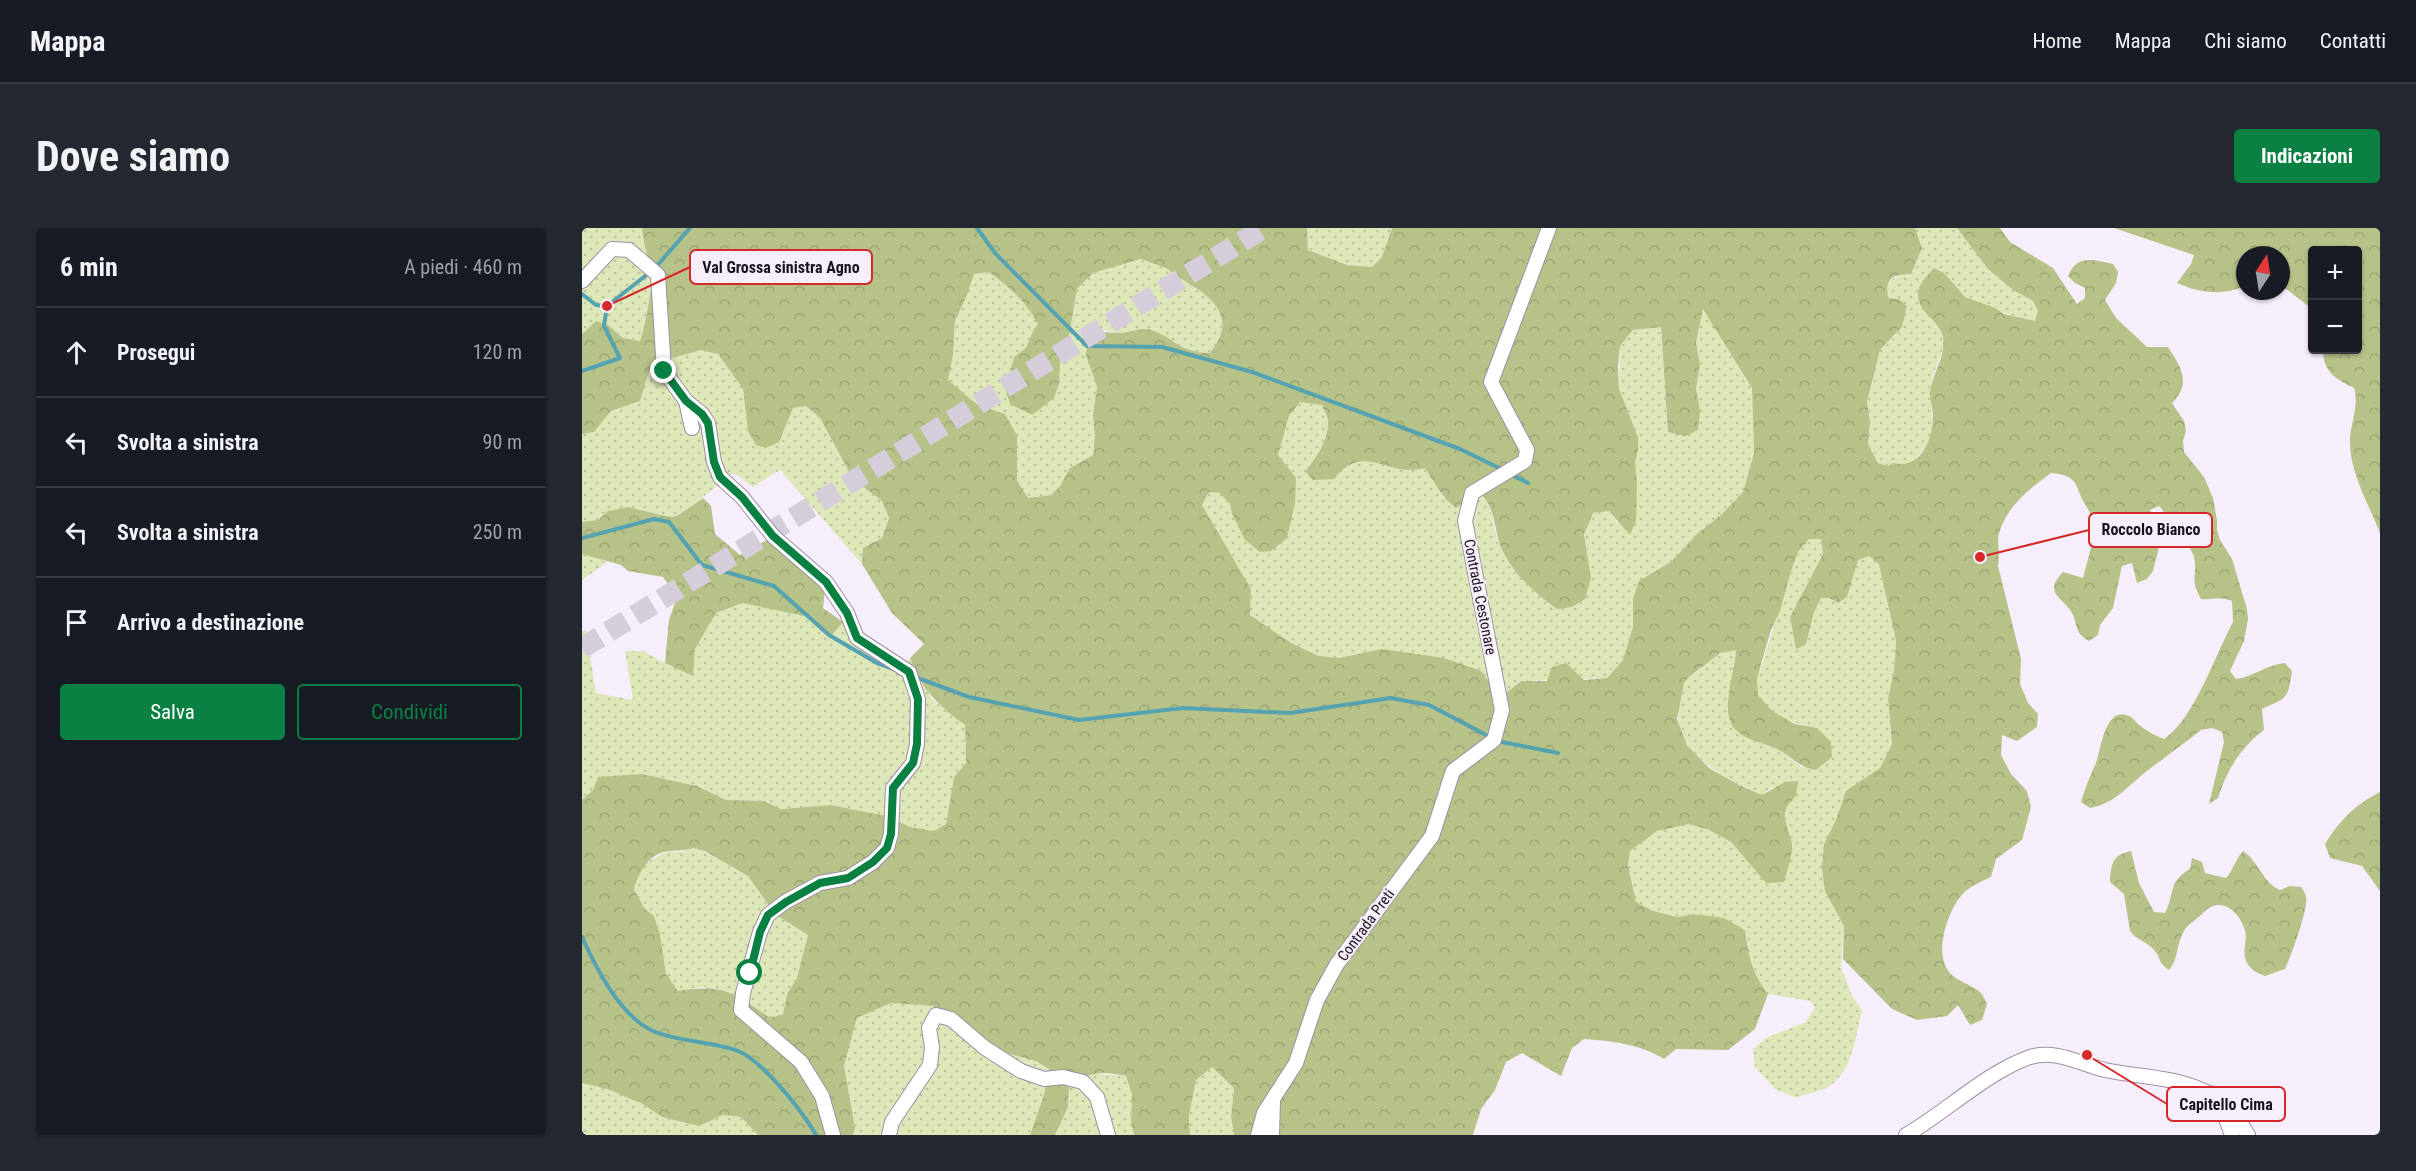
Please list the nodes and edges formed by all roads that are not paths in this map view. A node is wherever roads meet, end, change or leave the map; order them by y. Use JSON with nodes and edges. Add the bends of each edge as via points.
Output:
{"nodes":[{"id":1,"x":1549,"y":228,"type":"edge"},
{"id":2,"x":582,"y":281,"type":"edge"},
{"id":3,"x":686,"y":401,"type":"junction"},
{"id":4,"x":692,"y":428,"type":"dead end"},
{"id":5,"x":1495,"y":736,"type":"joint"},
{"id":6,"x":2218,"y":1098,"type":"junction"},
{"id":7,"x":1273,"y":1101,"type":"junction"},
{"id":8,"x":833,"y":1135,"type":"edge"},
{"id":9,"x":889,"y":1135,"type":"edge"},
{"id":10,"x":1108,"y":1135,"type":"edge"},
{"id":11,"x":1258,"y":1135,"type":"edge"},
{"id":12,"x":1272,"y":1135,"type":"edge"},
{"id":13,"x":1906,"y":1135,"type":"edge"},
{"id":14,"x":2232,"y":1135,"type":"edge"},
{"id":15,"x":2248,"y":1135,"type":"edge"}],
"edges":[{"from":1,"to":5,"type":"street","name":"Contrada Cestonare","via":[[1491,382],[1527,450],[1525,461],[1472,493],[1465,521],[1502,710]]},
{"from":2,"to":3,"type":"street","via":[[612,249],[629,250],[658,275],[664,371]]},
{"from":3,"to":4,"type":"street"},
{"from":3,"to":8,"type":"street","via":[[708,423],[720,477],[742,497],[773,536],[826,582],[847,613],[857,638],[909,672],[918,699],[917,744],[913,763],[893,788],[887,848],[848,878],[820,883],[768,915],[743,993],[741,1010],[801,1062],[822,1096]]},
{"from":5,"to":7,"type":"street","name":"Contrada Preti","via":[[1453,771],[1432,836],[1337,964],[1317,1000],[1296,1064]]},
{"from":6,"to":13,"type":"street","via":[[2171,1079],[2106,1070],[2042,1055],[2006,1068]]},
{"from":6,"to":14,"type":"street"},
{"from":6,"to":15,"type":"street","via":[[2229,1106]]},
{"from":7,"to":11,"type":"street","name":"Contrada Preti","via":[[1264,1113]]},
{"from":7,"to":12,"type":"street"},
{"from":9,"to":10,"type":"street","via":[[892,1122],[930,1065],[929,1028],[936,1015],[951,1019],[985,1048],[1021,1071],[1044,1079],[1063,1077],[1083,1082],[1097,1097]]}]}
